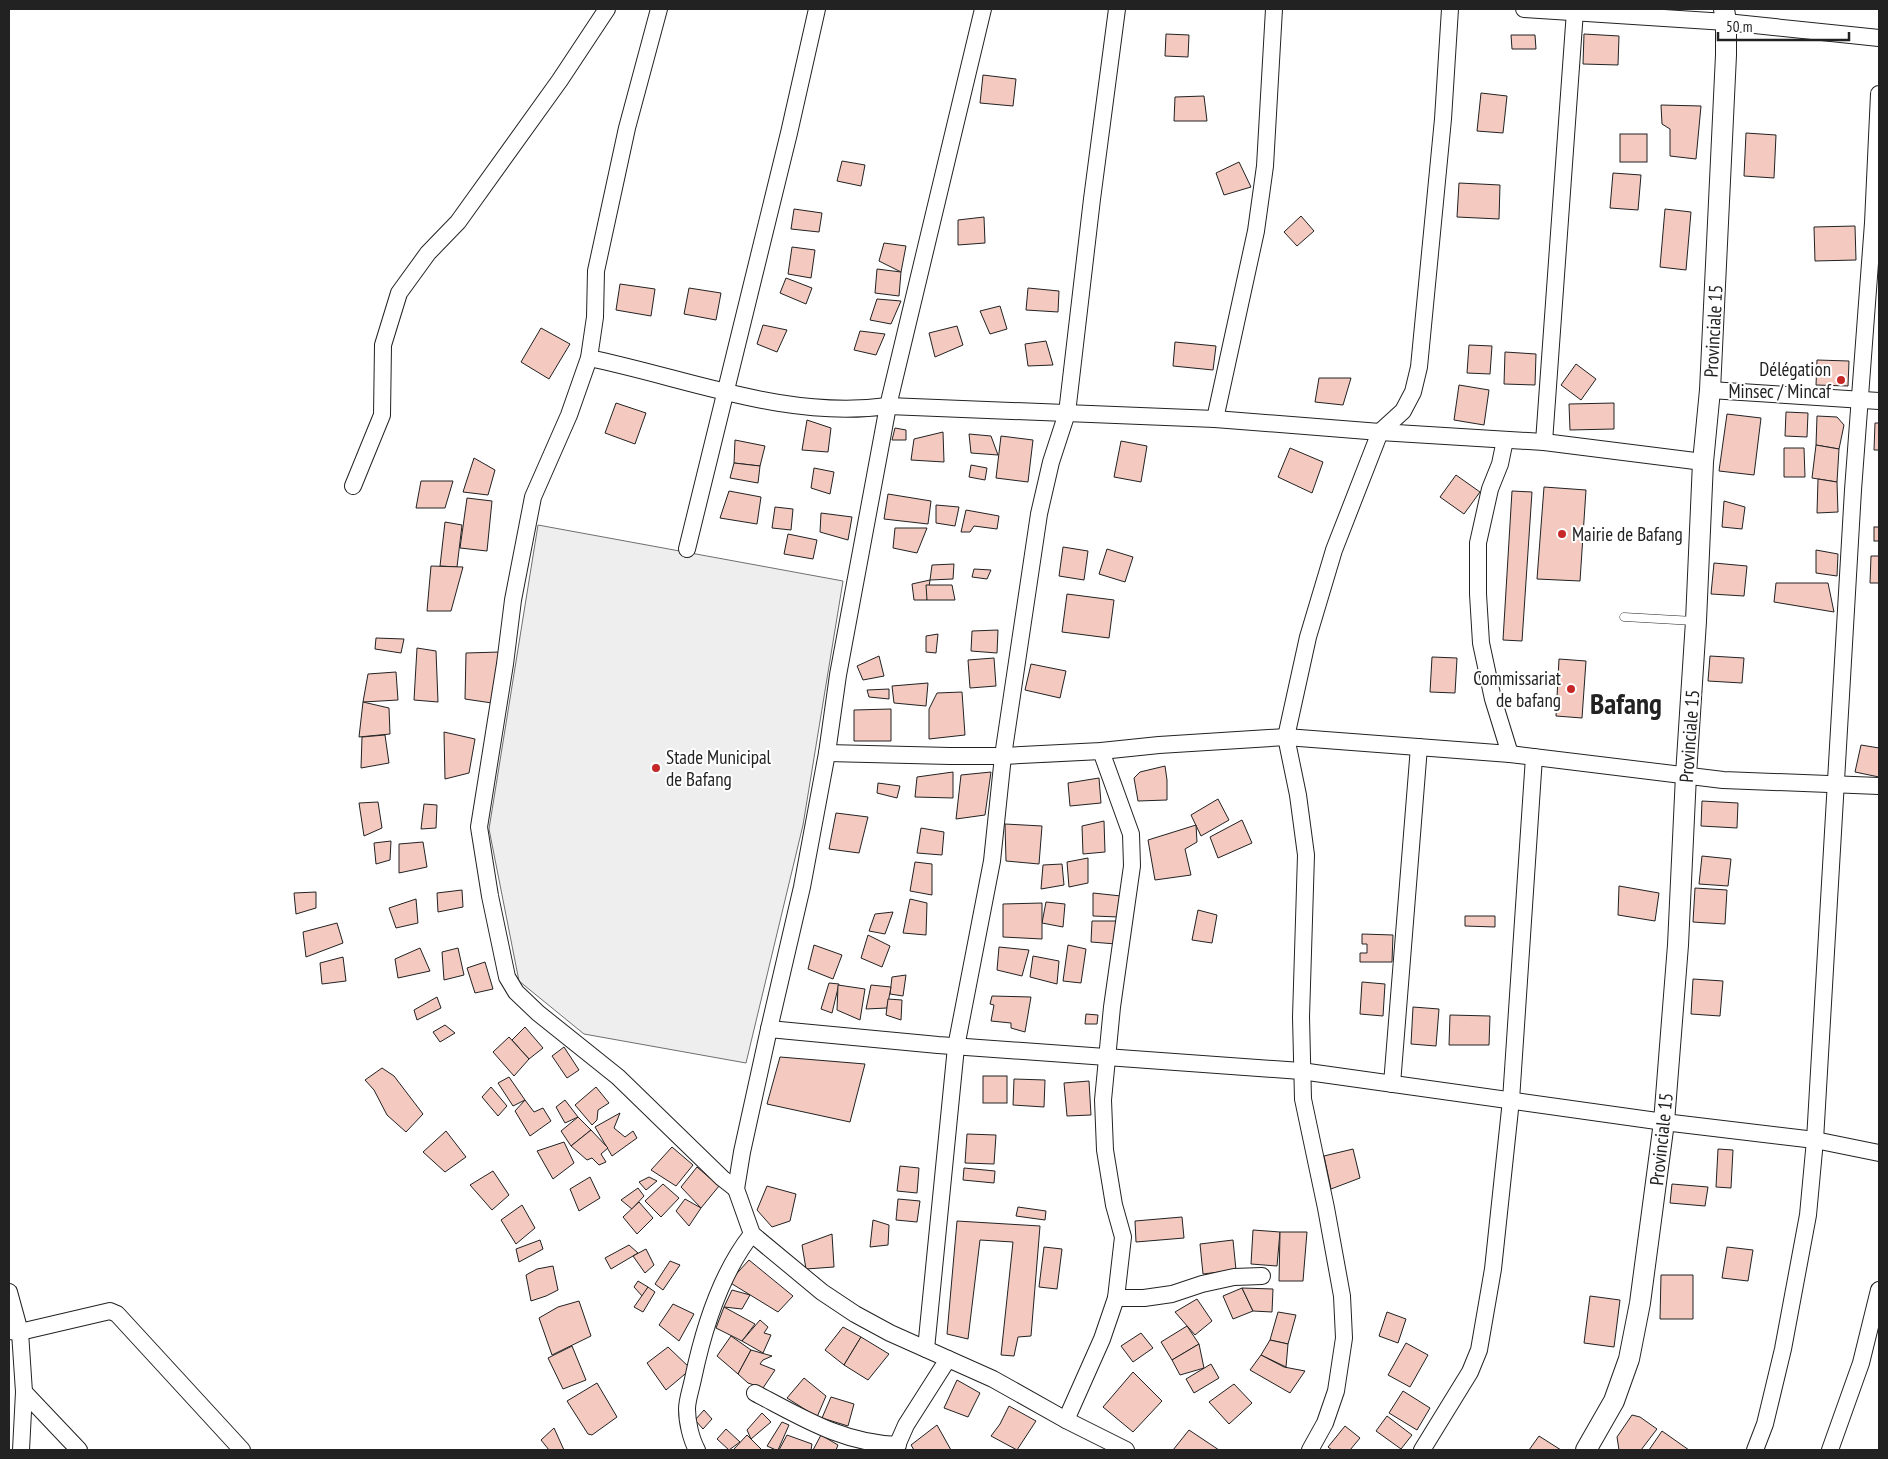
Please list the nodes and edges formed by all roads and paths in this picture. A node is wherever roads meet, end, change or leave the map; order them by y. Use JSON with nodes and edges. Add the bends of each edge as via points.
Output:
{"nodes":[{"id":1,"x":607,"y":9,"type":"edge"},
{"id":2,"x":659,"y":9,"type":"edge"},
{"id":3,"x":817,"y":9,"type":"edge"},
{"id":4,"x":983,"y":9,"type":"edge"},
{"id":5,"x":1117,"y":9,"type":"edge"},
{"id":6,"x":1274,"y":9,"type":"edge"},
{"id":7,"x":1450,"y":9,"type":"edge"},
{"id":8,"x":1524,"y":9,"type":"edge"},
{"id":9,"x":1575,"y":11,"type":"junction"},
{"id":10,"x":1725,"y":15,"type":"edge"},
{"id":11,"x":1879,"y":38,"type":"edge"},
{"id":12,"x":1879,"y":94,"type":"edge"},
{"id":13,"x":589,"y":358,"type":"junction"},
{"id":14,"x":1710,"y":390,"type":"junction"},
{"id":15,"x":726,"y":393,"type":"junction"},
{"id":16,"x":1860,"y":400,"type":"junction"},
{"id":17,"x":1879,"y":401,"type":"edge"},
{"id":18,"x":888,"y":406,"type":"junction"},
{"id":19,"x":1067,"y":412,"type":"junction"},
{"id":20,"x":1215,"y":419,"type":"junction"},
{"id":21,"x":1380,"y":432,"type":"junction"},
{"id":22,"x":1505,"y":440,"type":"junction"},
{"id":23,"x":1544,"y":442,"type":"junction"},
{"id":24,"x":1703,"y":462,"type":"junction"},
{"id":25,"x":353,"y":486,"type":"dead end"},
{"id":26,"x":688,"y":549,"type":"dead end"},
{"id":27,"x":1624,"y":617,"type":"dead end"},
{"id":28,"x":1696,"y":621,"type":"junction"},
{"id":29,"x":1286,"y":738,"type":"junction"},
{"id":30,"x":1419,"y":747,"type":"junction"},
{"id":31,"x":1101,"y":752,"type":"junction"},
{"id":32,"x":827,"y":754,"type":"junction"},
{"id":33,"x":1510,"y":754,"type":"junction"},
{"id":34,"x":1003,"y":756,"type":"junction"},
{"id":35,"x":1534,"y":757,"type":"junction"},
{"id":36,"x":1686,"y":775,"type":"junction"},
{"id":37,"x":1837,"y":784,"type":"junction"},
{"id":38,"x":1879,"y":786,"type":"edge"},
{"id":39,"x":768,"y":1028,"type":"junction"},
{"id":40,"x":956,"y":1047,"type":"junction"},
{"id":41,"x":1108,"y":1058,"type":"junction"},
{"id":42,"x":1301,"y":1071,"type":"junction"},
{"id":43,"x":1392,"y":1084,"type":"junction"},
{"id":44,"x":1511,"y":1100,"type":"junction"},
{"id":45,"x":1664,"y":1122,"type":"junction"},
{"id":46,"x":1815,"y":1140,"type":"junction"},
{"id":47,"x":1879,"y":1153,"type":"edge"},
{"id":48,"x":736,"y":1188,"type":"junction"},
{"id":49,"x":752,"y":1234,"type":"junction"},
{"id":50,"x":1262,"y":1276,"type":"dead end"},
{"id":51,"x":1879,"y":1290,"type":"edge"},
{"id":52,"x":9,"y":1292,"type":"edge"},
{"id":53,"x":1116,"y":1298,"type":"junction"},
{"id":54,"x":14,"y":1332,"type":"edge"},
{"id":55,"x":926,"y":1349,"type":"junction"},
{"id":56,"x":948,"y":1359,"type":"junction"},
{"id":57,"x":24,"y":1392,"type":"junction"},
{"id":58,"x":755,"y":1392,"type":"dead end"},
{"id":59,"x":1066,"y":1420,"type":"junction"},
{"id":60,"x":896,"y":1447,"type":"edge"},
{"id":61,"x":1592,"y":1448,"type":"edge"},
{"id":62,"x":20,"y":1450,"type":"edge"},
{"id":63,"x":79,"y":1450,"type":"edge"},
{"id":64,"x":242,"y":1450,"type":"edge"},
{"id":65,"x":697,"y":1450,"type":"edge"},
{"id":66,"x":1126,"y":1450,"type":"edge"},
{"id":67,"x":1310,"y":1450,"type":"edge"},
{"id":68,"x":1422,"y":1450,"type":"edge"},
{"id":69,"x":1755,"y":1450,"type":"edge"},
{"id":70,"x":1830,"y":1450,"type":"edge"}],
"edges":[{"from":1,"to":25,"type":"street","via":[[555,88],[458,222],[428,253],[399,293],[383,345],[382,415]]},
{"from":2,"to":13,"type":"street","via":[[627,128],[596,271],[595,317]]},
{"from":3,"to":15,"type":"street"},
{"from":4,"to":18,"type":"street"},
{"from":5,"to":19,"type":"street"},
{"from":6,"to":20,"type":"street","via":[[1266,166],[1254,240]]},
{"from":7,"to":21,"type":"street","via":[[1419,367],[1403,411]]},
{"from":8,"to":9,"type":"street"},
{"from":9,"to":10,"type":"street"},
{"from":9,"to":23,"type":"street"},
{"from":10,"to":11,"type":"street"},
{"from":10,"to":14,"type":"street","name":"Provinciale 15"},
{"from":12,"to":16,"type":"street"},
{"from":13,"to":15,"type":"street"},
{"from":13,"to":48,"type":"street","via":[[570,415],[532,497],[513,600],[479,827],[490,896],[508,977],[516,992],[618,1077]]},
{"from":14,"to":16,"type":"street"},
{"from":14,"to":24,"type":"street","name":"Provinciale 15"},
{"from":15,"to":18,"type":"street","via":[[837,408],[863,410]]},
{"from":15,"to":26,"type":"street"},
{"from":16,"to":17,"type":"street"},
{"from":16,"to":37,"type":"street"},
{"from":18,"to":19,"type":"street"},
{"from":18,"to":32,"type":"street","via":[[838,675]]},
{"from":19,"to":20,"type":"street"},
{"from":19,"to":34,"type":"street","via":[[1039,514]]},
{"from":20,"to":21,"type":"street"},
{"from":21,"to":22,"type":"street"},
{"from":21,"to":29,"type":"street","via":[[1334,550],[1308,637]]},
{"from":22,"to":23,"type":"street"},
{"from":22,"to":33,"type":"street","via":[[1478,543],[1478,594],[1481,643],[1493,699]]},
{"from":23,"to":24,"type":"street"},
{"from":24,"to":28,"type":"street","name":"Provinciale 15"},
{"from":27,"to":28,"type":"lane"},
{"from":28,"to":36,"type":"street","name":"Provinciale 15"},
{"from":29,"to":30,"type":"street"},
{"from":29,"to":31,"type":"street","via":[[1159,745]]},
{"from":29,"to":42,"type":"street","via":[[1306,855]]},
{"from":30,"to":33,"type":"street"},
{"from":30,"to":43,"type":"street"},
{"from":31,"to":34,"type":"street"},
{"from":31,"to":41,"type":"street","via":[[1131,834],[1132,866]]},
{"from":32,"to":34,"type":"street"},
{"from":32,"to":39,"type":"street","via":[[802,887]]},
{"from":33,"to":35,"type":"street"},
{"from":34,"to":40,"type":"street","via":[[992,861]]},
{"from":35,"to":36,"type":"street"},
{"from":35,"to":44,"type":"street"},
{"from":36,"to":37,"type":"street","via":[[1779,784]]},
{"from":36,"to":45,"type":"street","name":"Provinciale 15","via":[[1678,945]]},
{"from":37,"to":38,"type":"street"},
{"from":37,"to":46,"type":"street"},
{"from":39,"to":40,"type":"street"},
{"from":39,"to":48,"type":"street"},
{"from":40,"to":41,"type":"street"},
{"from":40,"to":55,"type":"street"},
{"from":41,"to":42,"type":"street"},
{"from":41,"to":53,"type":"street","via":[[1103,1100],[1105,1150],[1123,1237]]},
{"from":42,"to":43,"type":"street"},
{"from":42,"to":67,"type":"street","via":[[1303,1099],[1342,1296],[1344,1338],[1336,1392]]},
{"from":43,"to":44,"type":"street"},
{"from":44,"to":45,"type":"street"},
{"from":44,"to":68,"type":"street","via":[[1493,1269],[1479,1350],[1470,1372]]},
{"from":45,"to":46,"type":"street"},
{"from":45,"to":61,"type":"street","name":"Provinciale 15","via":[[1640,1303],[1628,1359]]},
{"from":46,"to":47,"type":"street"},
{"from":46,"to":69,"type":"street","via":[[1808,1215],[1785,1340],[1766,1424]]},
{"from":48,"to":49,"type":"street"},
{"from":49,"to":55,"type":"street","via":[[822,1292],[855,1314]]},
{"from":49,"to":65,"type":"street","via":[[738,1252],[723,1285],[698,1356],[687,1410]]},
{"from":50,"to":53,"type":"street","via":[[1234,1277],[1172,1294]]},
{"from":51,"to":70,"type":"street","via":[[1861,1363]]},
{"from":52,"to":54,"type":"street"},
{"from":53,"to":59,"type":"street"},
{"from":54,"to":57,"type":"street"},
{"from":54,"to":64,"type":"street","via":[[110,1311],[117,1314]]},
{"from":55,"to":56,"type":"street"},
{"from":56,"to":59,"type":"street","via":[[993,1378]]},
{"from":56,"to":60,"type":"street","via":[[906,1425]]},
{"from":57,"to":62,"type":"street"},
{"from":57,"to":63,"type":"street"},
{"from":58,"to":60,"type":"street","via":[[826,1430]]},
{"from":59,"to":66,"type":"street"}]}
